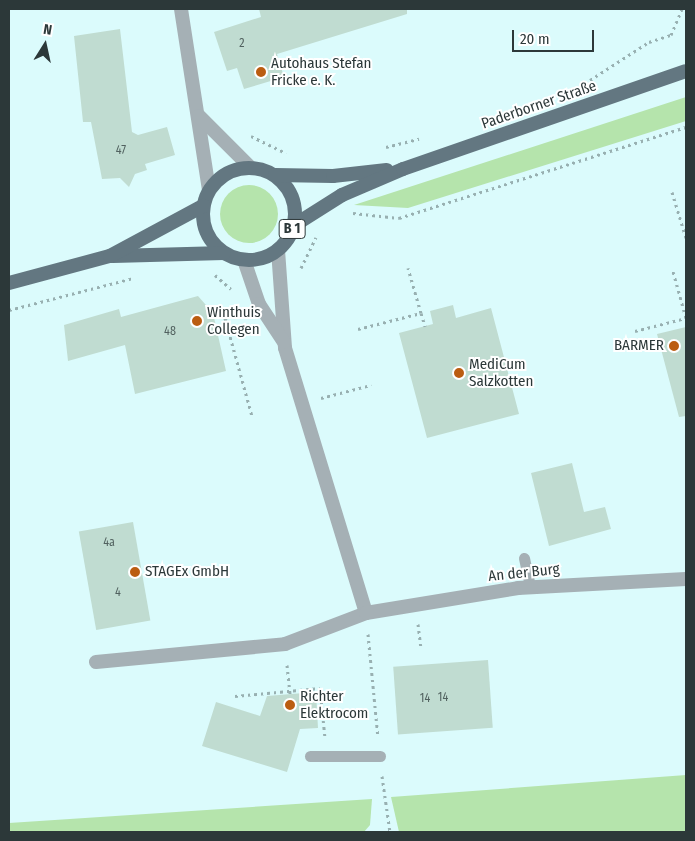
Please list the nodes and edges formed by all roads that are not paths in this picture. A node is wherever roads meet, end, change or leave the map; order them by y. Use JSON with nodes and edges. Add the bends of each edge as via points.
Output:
{"nodes":[{"id":1,"x":181,"y":9,"type":"edge"},
{"id":2,"x":686,"y":71,"type":"edge"},
{"id":3,"x":199,"y":116,"type":"junction"},
{"id":4,"x":250,"y":167,"type":"junction"},
{"id":5,"x":403,"y":169,"type":"junction"},
{"id":6,"x":275,"y":175,"type":"junction"},
{"id":7,"x":209,"y":190,"type":"junction"},
{"id":8,"x":203,"y":206,"type":"junction"},
{"id":9,"x":294,"y":226,"type":"junction"},
{"id":10,"x":278,"y":250,"type":"junction"},
{"id":11,"x":224,"y":253,"type":"junction"},
{"id":12,"x":110,"y":256,"type":"junction"},
{"id":13,"x":244,"y":260,"type":"junction"},
{"id":14,"x":9,"y":283,"type":"edge"},
{"id":15,"x":284,"y":343,"type":"junction"},
{"id":16,"x":524,"y":558,"type":"dead end"},
{"id":17,"x":686,"y":579,"type":"edge"},
{"id":18,"x":530,"y":586,"type":"junction"},
{"id":19,"x":366,"y":613,"type":"junction"},
{"id":20,"x":96,"y":662,"type":"dead end"},
{"id":21,"x":310,"y":756,"type":"dead end"},
{"id":22,"x":380,"y":756,"type":"road end"}],
"edges":[{"from":1,"to":3,"type":"street"},
{"from":2,"to":5,"type":"main road","name":"Paderborner Straße","number":"B 1"},
{"from":3,"to":4,"type":"street"},
{"from":3,"to":7,"type":"street"},
{"from":4,"to":6,"type":"main road","name":"Paderborner Straße","number":"B 1"},
{"from":4,"to":7,"type":"main road","via":[[226,173]]},
{"from":5,"to":6,"type":"main road","name":"Paderborner Straße","number":"B 1","via":[[333,176]]},
{"from":5,"to":9,"type":"main road","name":"Paderborner Straße","number":"B 1","via":[[342,195]]},
{"from":6,"to":9,"type":"main road","number":"B 1","via":[[292,198]]},
{"from":7,"to":8,"type":"main road"},
{"from":8,"to":11,"type":"main road","via":[[206,233]]},
{"from":8,"to":12,"type":"main road"},
{"from":9,"to":10,"type":"main road","name":"Paderborner Straße","number":"B 1"},
{"from":10,"to":13,"type":"main road","number":"B 1"},
{"from":10,"to":15,"type":"street"},
{"from":11,"to":12,"type":"main road"},
{"from":11,"to":13,"type":"main road"},
{"from":12,"to":14,"type":"main road"},
{"from":13,"to":15,"type":"street","via":[[259,304]]},
{"from":15,"to":19,"type":"street"},
{"from":16,"to":18,"type":"lane"},
{"from":17,"to":18,"type":"street","name":"An der Burg"},
{"from":18,"to":19,"type":"street","name":"An der Burg"},
{"from":19,"to":20,"type":"street","name":"An der Burg","via":[[285,644]]},
{"from":21,"to":22,"type":"lane"}]}
